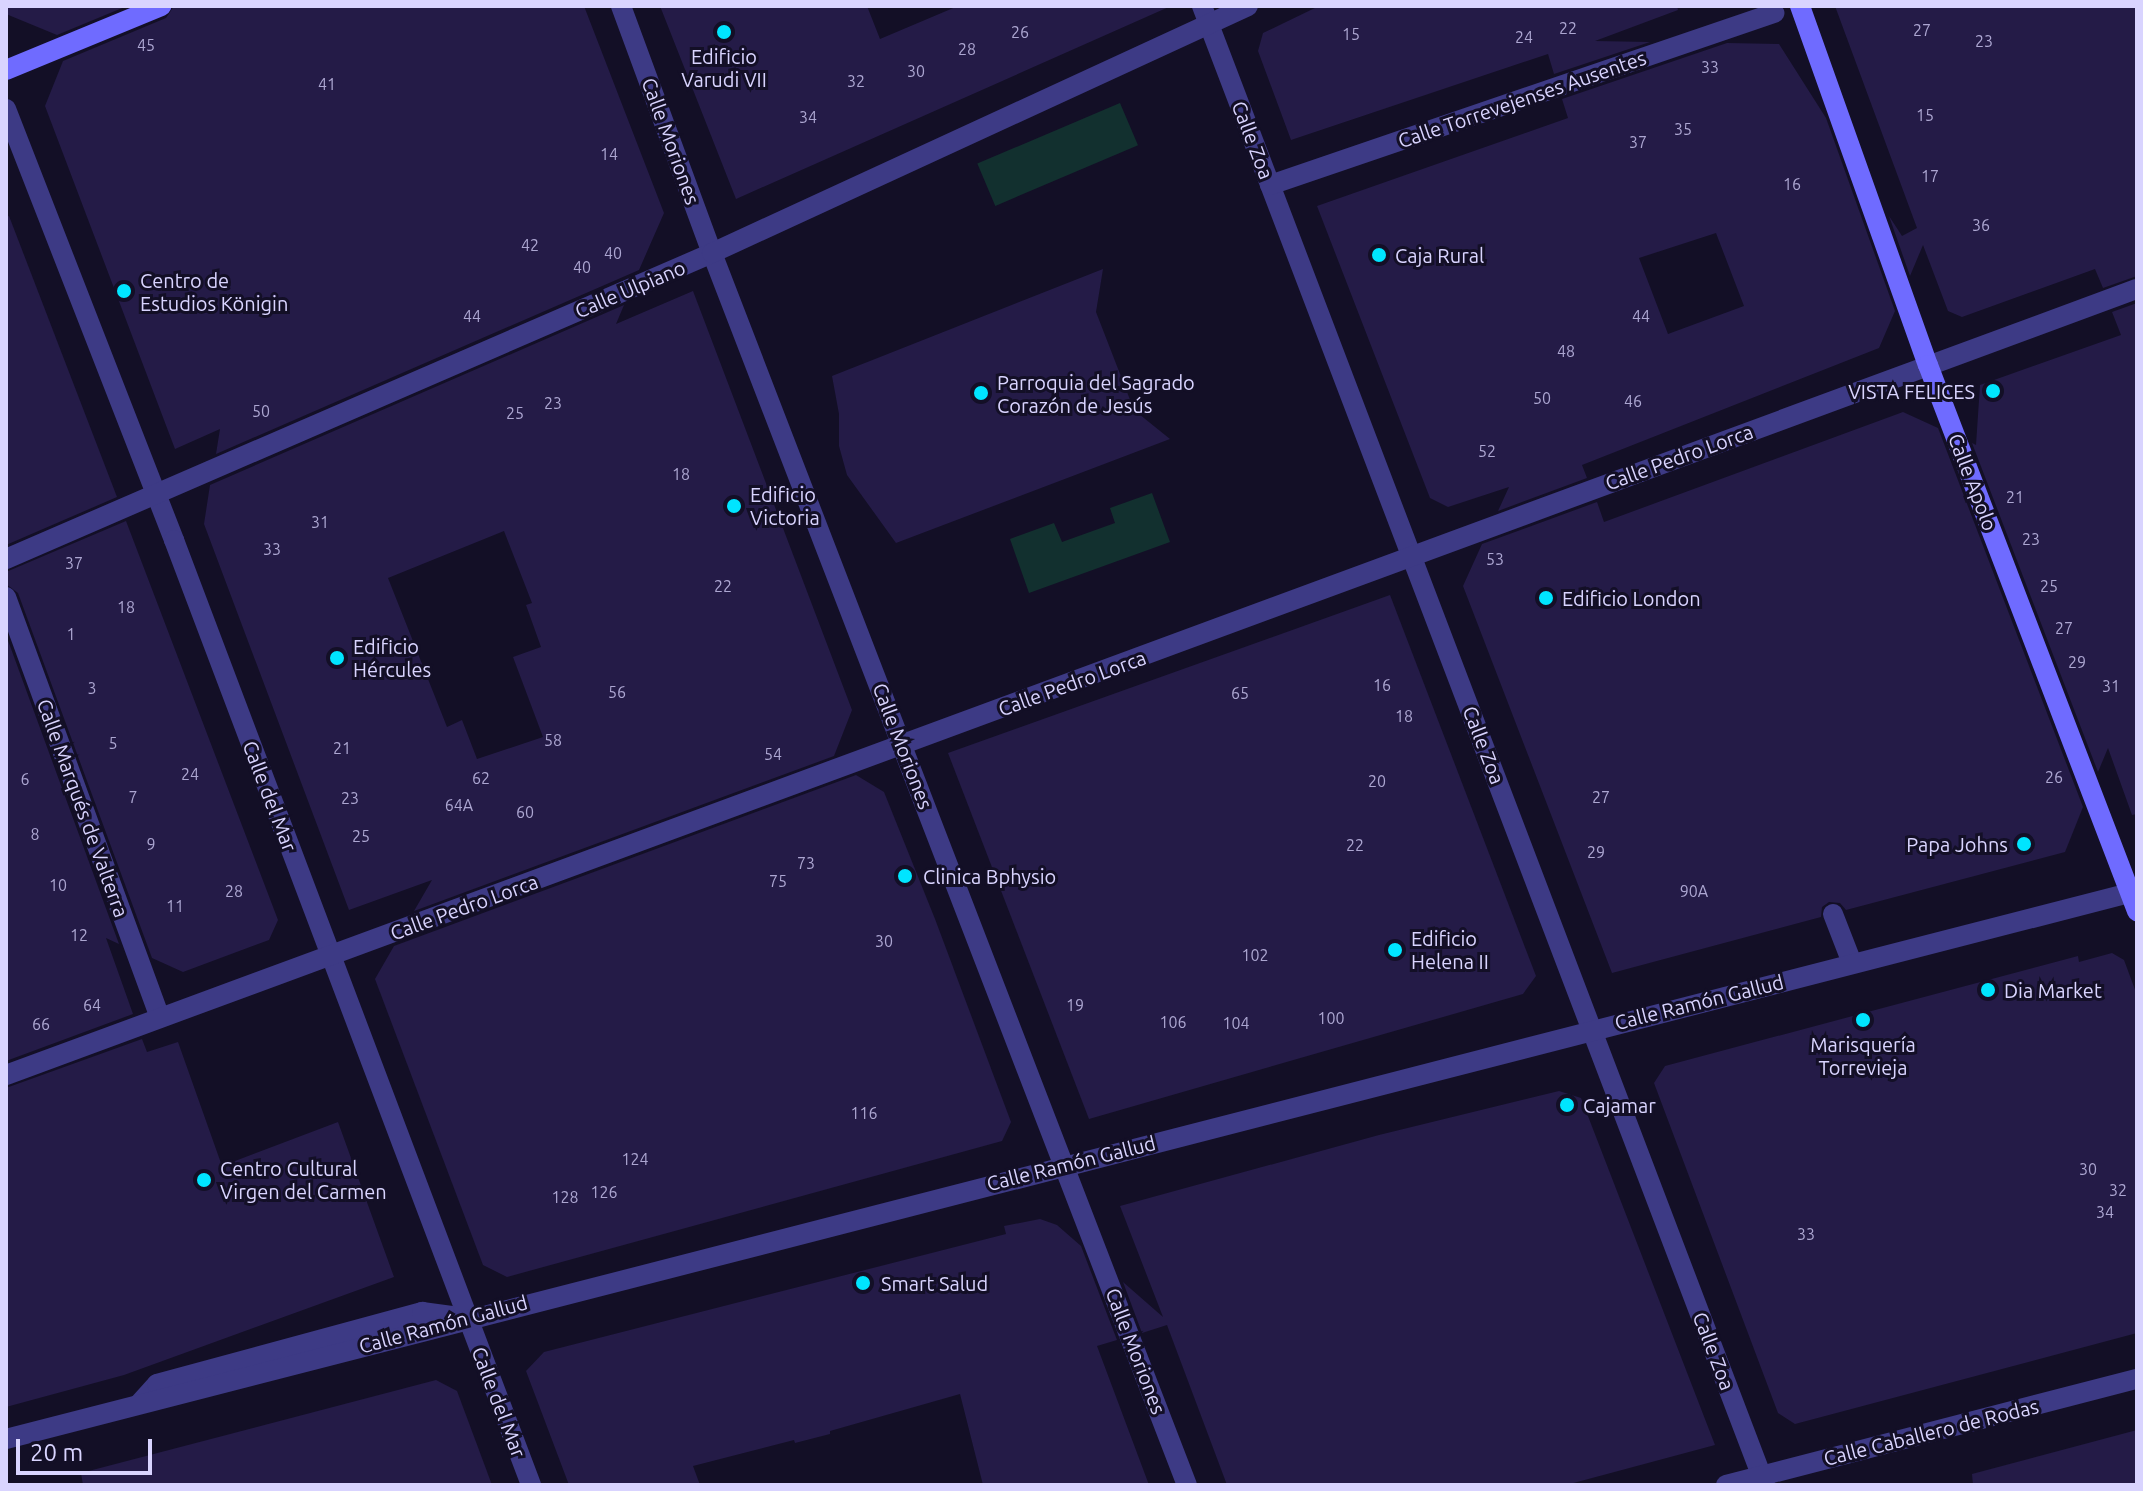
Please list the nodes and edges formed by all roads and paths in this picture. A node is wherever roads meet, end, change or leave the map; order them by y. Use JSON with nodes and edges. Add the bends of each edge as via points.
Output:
{"nodes":[{"id":1,"x":161,"y":6,"type":"edge"},
{"id":2,"x":621,"y":6,"type":"edge"},
{"id":3,"x":1248,"y":6,"type":"edge"},
{"id":4,"x":1800,"y":6,"type":"edge"},
{"id":5,"x":1774,"y":13,"type":"dead end"},
{"id":6,"x":1206,"y":16,"type":"edge"},
{"id":7,"x":6,"y":70,"type":"edge"},
{"id":8,"x":6,"y":109,"type":"edge"},
{"id":9,"x":1270,"y":185,"type":"junction"},
{"id":10,"x":712,"y":253,"type":"junction"},
{"id":11,"x":2137,"y":289,"type":"edge"},
{"id":12,"x":1928,"y":365,"type":"junction"},
{"id":13,"x":155,"y":492,"type":"junction"},
{"id":14,"x":1412,"y":556,"type":"junction"},
{"id":15,"x":6,"y":559,"type":"edge"},
{"id":16,"x":6,"y":597,"type":"edge"},
{"id":17,"x":902,"y":745,"type":"junction"},
{"id":18,"x":2135,"y":898,"type":"edge"},
{"id":19,"x":1833,"y":914,"type":"dead end"},
{"id":20,"x":330,"y":956,"type":"junction"},
{"id":21,"x":1852,"y":963,"type":"junction"},
{"id":22,"x":160,"y":1018,"type":"junction"},
{"id":23,"x":1593,"y":1029,"type":"junction"},
{"id":24,"x":6,"y":1075,"type":"edge"},
{"id":25,"x":1065,"y":1165,"type":"junction"},
{"id":26,"x":467,"y":1318,"type":"junction"},
{"id":27,"x":2137,"y":1379,"type":"edge"},
{"id":28,"x":139,"y":1404,"type":"junction"},
{"id":29,"x":6,"y":1439,"type":"edge"},
{"id":30,"x":1763,"y":1480,"type":"edge"},
{"id":31,"x":531,"y":1485,"type":"edge"},
{"id":32,"x":1187,"y":1485,"type":"edge"},
{"id":33,"x":1726,"y":1485,"type":"edge"}],
"edges":[{"from":1,"to":7,"type":"street"},
{"from":2,"to":10,"type":"street","name":"Calle Moriones"},
{"from":3,"to":6,"type":"street","name":"Calle Ulpiano"},
{"from":4,"to":12,"type":"street","name":"Calle Apolo"},
{"from":5,"to":9,"type":"street","name":"Calle Torrevejenses Ausentes"},
{"from":6,"to":9,"type":"street","name":"Calle Zoa"},
{"from":6,"to":10,"type":"street","name":"Calle Ulpiano"},
{"from":8,"to":13,"type":"street","name":"Calle del Mar"},
{"from":9,"to":14,"type":"street","name":"Calle Zoa"},
{"from":10,"to":13,"type":"street","name":"Calle Ulpiano"},
{"from":10,"to":17,"type":"street","name":"Calle Moriones"},
{"from":11,"to":12,"type":"street","name":"Calle Pedro Lorca"},
{"from":12,"to":14,"type":"street","name":"Calle Pedro Lorca"},
{"from":12,"to":18,"type":"street","name":"Calle Apolo"},
{"from":13,"to":15,"type":"street","name":"Calle Ulpiano"},
{"from":13,"to":20,"type":"street","name":"Calle del Mar"},
{"from":14,"to":17,"type":"street","name":"Calle Pedro Lorca"},
{"from":14,"to":23,"type":"street","name":"Calle Zoa"},
{"from":16,"to":22,"type":"street","name":"Calle Marqués de Valterra"},
{"from":17,"to":20,"type":"street","name":"Calle Pedro Lorca"},
{"from":17,"to":25,"type":"street","name":"Calle Moriones"},
{"from":18,"to":21,"type":"street","name":"Calle Ramón Gallud"},
{"from":19,"to":21,"type":"street"},
{"from":20,"to":22,"type":"street","name":"Calle Pedro Lorca"},
{"from":20,"to":26,"type":"street","name":"Calle del Mar"},
{"from":21,"to":23,"type":"street","name":"Calle Ramón Gallud"},
{"from":22,"to":24,"type":"street","name":"Calle Pedro Lorca"},
{"from":23,"to":25,"type":"street","name":"Calle Ramón Gallud"},
{"from":23,"to":30,"type":"street","name":"Calle Zoa"},
{"from":25,"to":26,"type":"street","name":"Calle Ramón Gallud"},
{"from":25,"to":32,"type":"street","name":"Calle Moriones"},
{"from":26,"to":28,"type":"street","name":"Calle Ramón Gallud"},
{"from":26,"to":28,"type":"street","via":[[422,1312],[282,1343],[157,1384]]},
{"from":26,"to":31,"type":"street","name":"Calle del Mar"},
{"from":27,"to":30,"type":"street","name":"Calle Caballero de Rodas"},
{"from":28,"to":29,"type":"street","name":"Calle Ramón Gallud"},
{"from":30,"to":33,"type":"street","name":"Calle Caballero de Rodas"}]}
